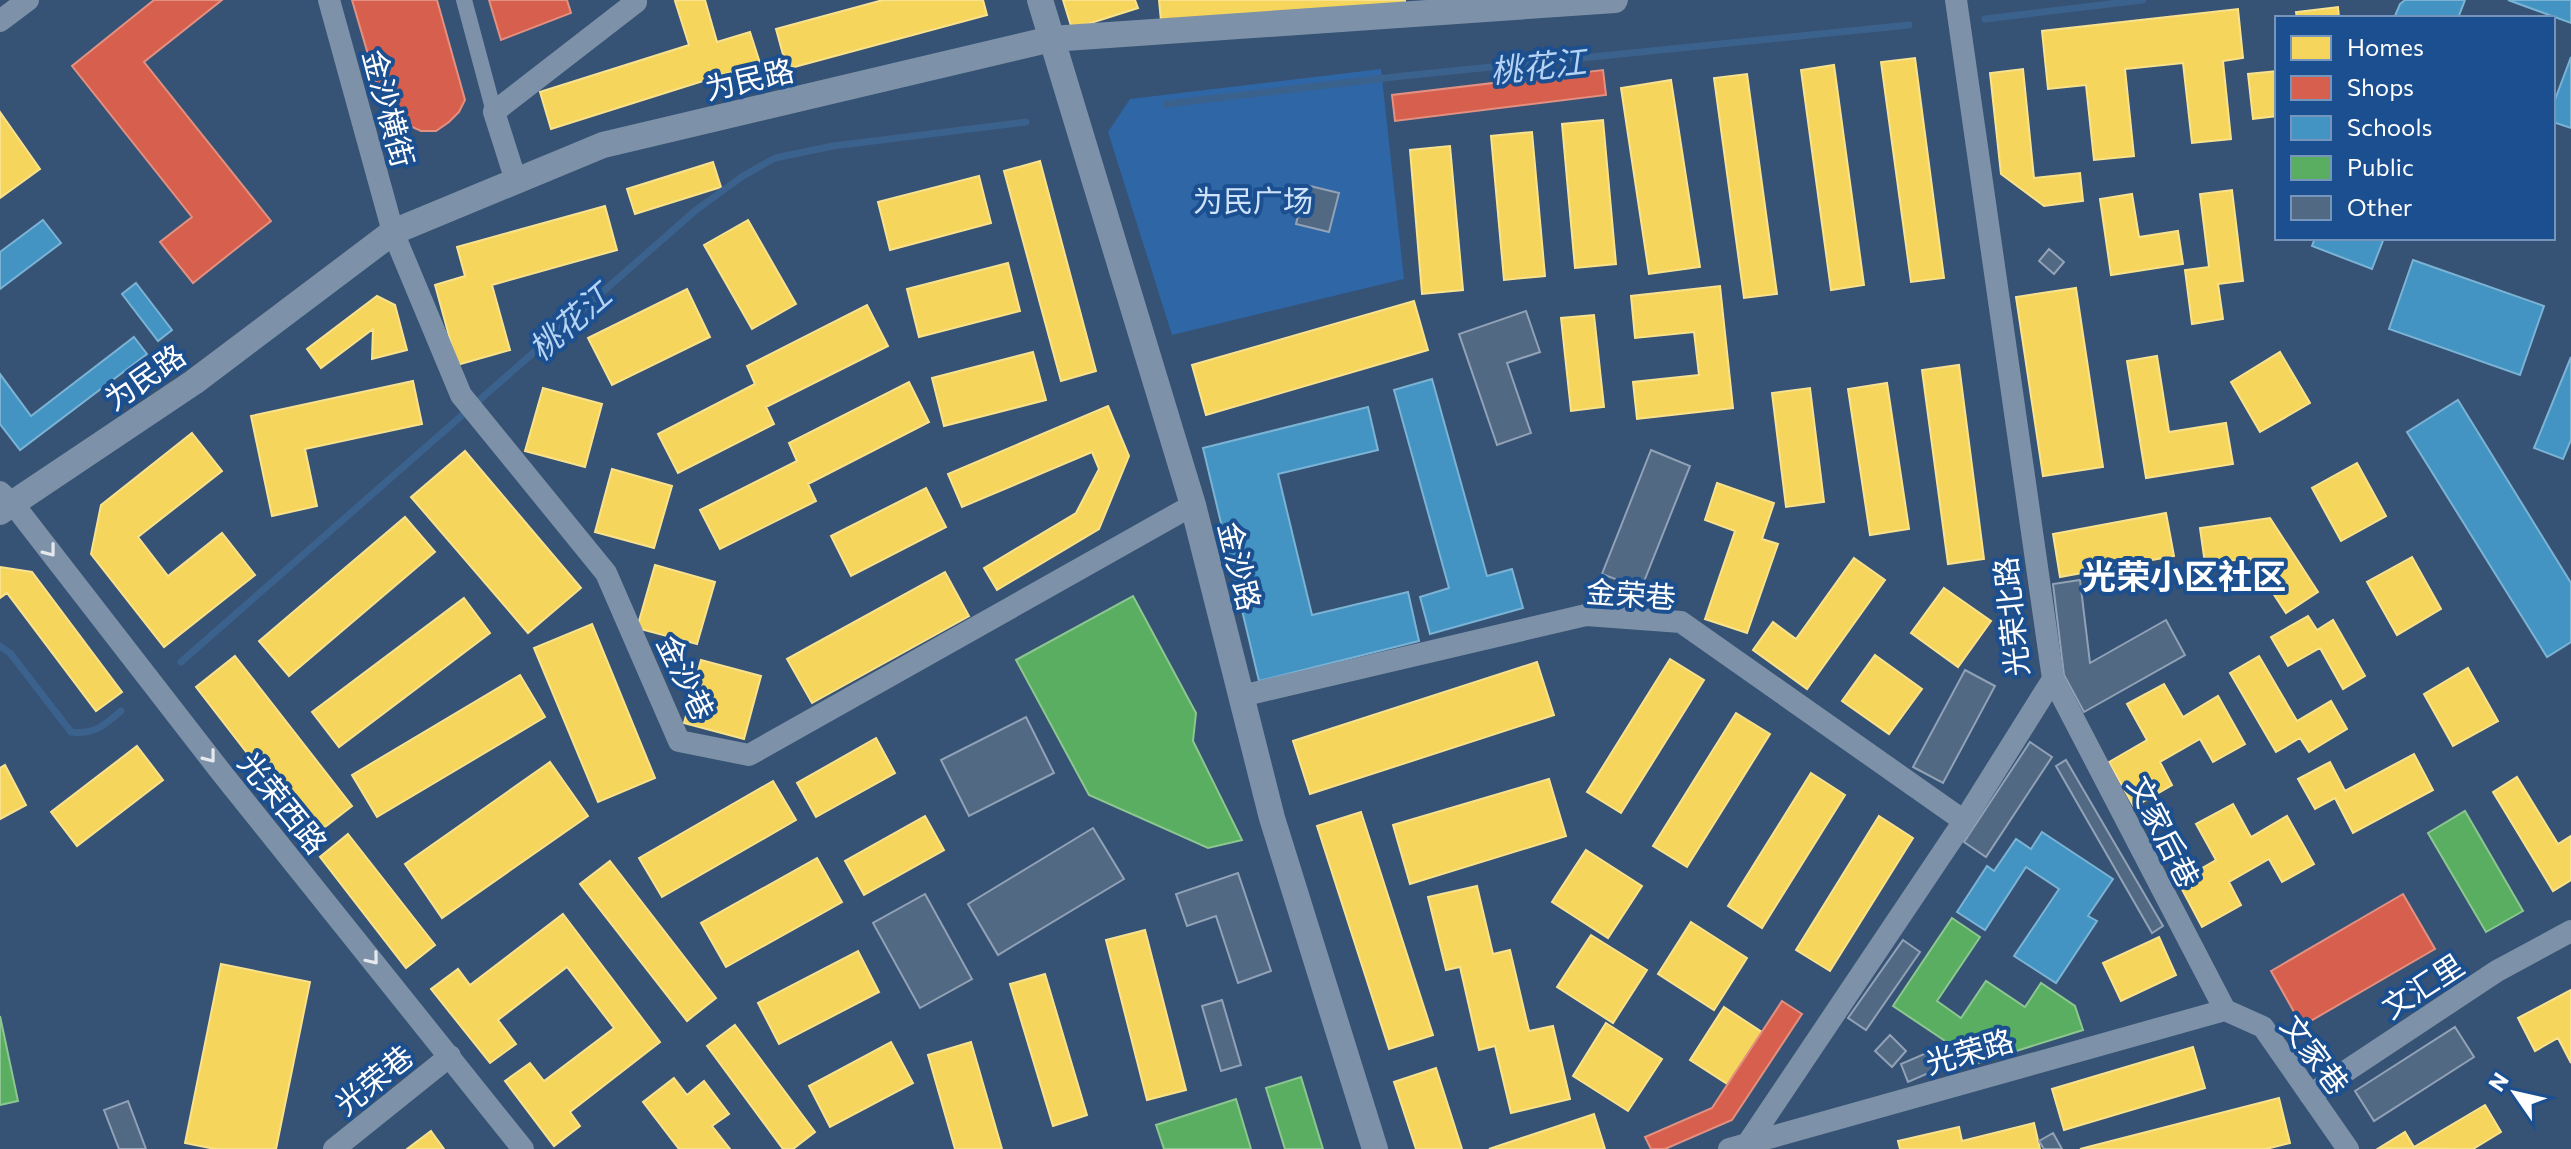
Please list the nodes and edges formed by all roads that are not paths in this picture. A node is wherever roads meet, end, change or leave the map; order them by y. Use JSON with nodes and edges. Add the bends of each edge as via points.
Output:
{"nodes":[{"id":1,"x":28,"y":0,"type":"edge"},
{"id":2,"x":329,"y":0,"type":"edge"},
{"id":3,"x":464,"y":0,"type":"edge"},
{"id":4,"x":1040,"y":0,"type":"edge"},
{"id":5,"x":1615,"y":0,"type":"edge"},
{"id":6,"x":1956,"y":0,"type":"edge"},
{"id":7,"x":636,"y":2,"type":"edge"},
{"id":8,"x":0,"y":21,"type":"edge"},
{"id":9,"x":1051,"y":39,"type":"junction"},
{"id":10,"x":494,"y":112,"type":"junction"},
{"id":11,"x":516,"y":181,"type":"junction"},
{"id":12,"x":393,"y":232,"type":"junction"},
{"id":13,"x":5,"y":503,"type":"edge"},
{"id":14,"x":1193,"y":505,"type":"junction"},
{"id":15,"x":2053,"y":679,"type":"junction"},
{"id":16,"x":1241,"y":696,"type":"junction"},
{"id":17,"x":1964,"y":821,"type":"junction"},
{"id":18,"x":2571,"y":931,"type":"edge"},
{"id":19,"x":2225,"y":1010,"type":"junction"},
{"id":20,"x":450,"y":1056,"type":"junction"},
{"id":21,"x":2310,"y":1095,"type":"junction"},
{"id":22,"x":1739,"y":1146,"type":"edge"},
{"id":23,"x":334,"y":1149,"type":"edge"},
{"id":24,"x":523,"y":1149,"type":"edge"},
{"id":25,"x":1375,"y":1149,"type":"edge"},
{"id":26,"x":2348,"y":1149,"type":"edge"}],
"edges":[{"from":1,"to":8,"type":"street"},
{"from":2,"to":12,"type":"street","name":"金沙横街"},
{"from":3,"to":10,"type":"street"},
{"from":4,"to":9,"type":"street","name":"金沙路"},
{"from":5,"to":9,"type":"street","name":"为民路"},
{"from":6,"to":15,"type":"street","name":"光荣北路"},
{"from":7,"to":10,"type":"street"},
{"from":9,"to":11,"type":"street","name":"为民路","via":[[603,145]]},
{"from":9,"to":14,"type":"street","name":"金沙路"},
{"from":10,"to":11,"type":"street"},
{"from":11,"to":12,"type":"street","name":"为民路"},
{"from":12,"to":13,"type":"street","name":"为民路","via":[[194,382]]},
{"from":12,"to":14,"type":"street","name":"金沙巷","via":[[461,395],[606,573],[679,741],[749,755]]},
{"from":13,"to":20,"type":"street","name":"光荣西路","one_way":true},
{"from":14,"to":16,"type":"street","name":"金沙路"},
{"from":15,"to":17,"type":"street","name":"光荣北路"},
{"from":15,"to":19,"type":"street","name":"文家后巷"},
{"from":16,"to":17,"type":"street","name":"金荣巷","via":[[1586,615],[1681,622]]},
{"from":16,"to":25,"type":"street","name":"金沙路","via":[[1272,818]]},
{"from":17,"to":22,"type":"street","name":"光荣北路"},
{"from":18,"to":21,"type":"street","name":"文汇里","via":[[2497,971]]},
{"from":19,"to":21,"type":"street","name":"文家巷","via":[[2263,1027]]},
{"from":19,"to":22,"type":"street","name":"光荣路"},
{"from":20,"to":23,"type":"street","name":"光荣巷"},
{"from":20,"to":24,"type":"street","name":"光荣西路"},
{"from":21,"to":26,"type":"street","name":"文家巷"}]}
